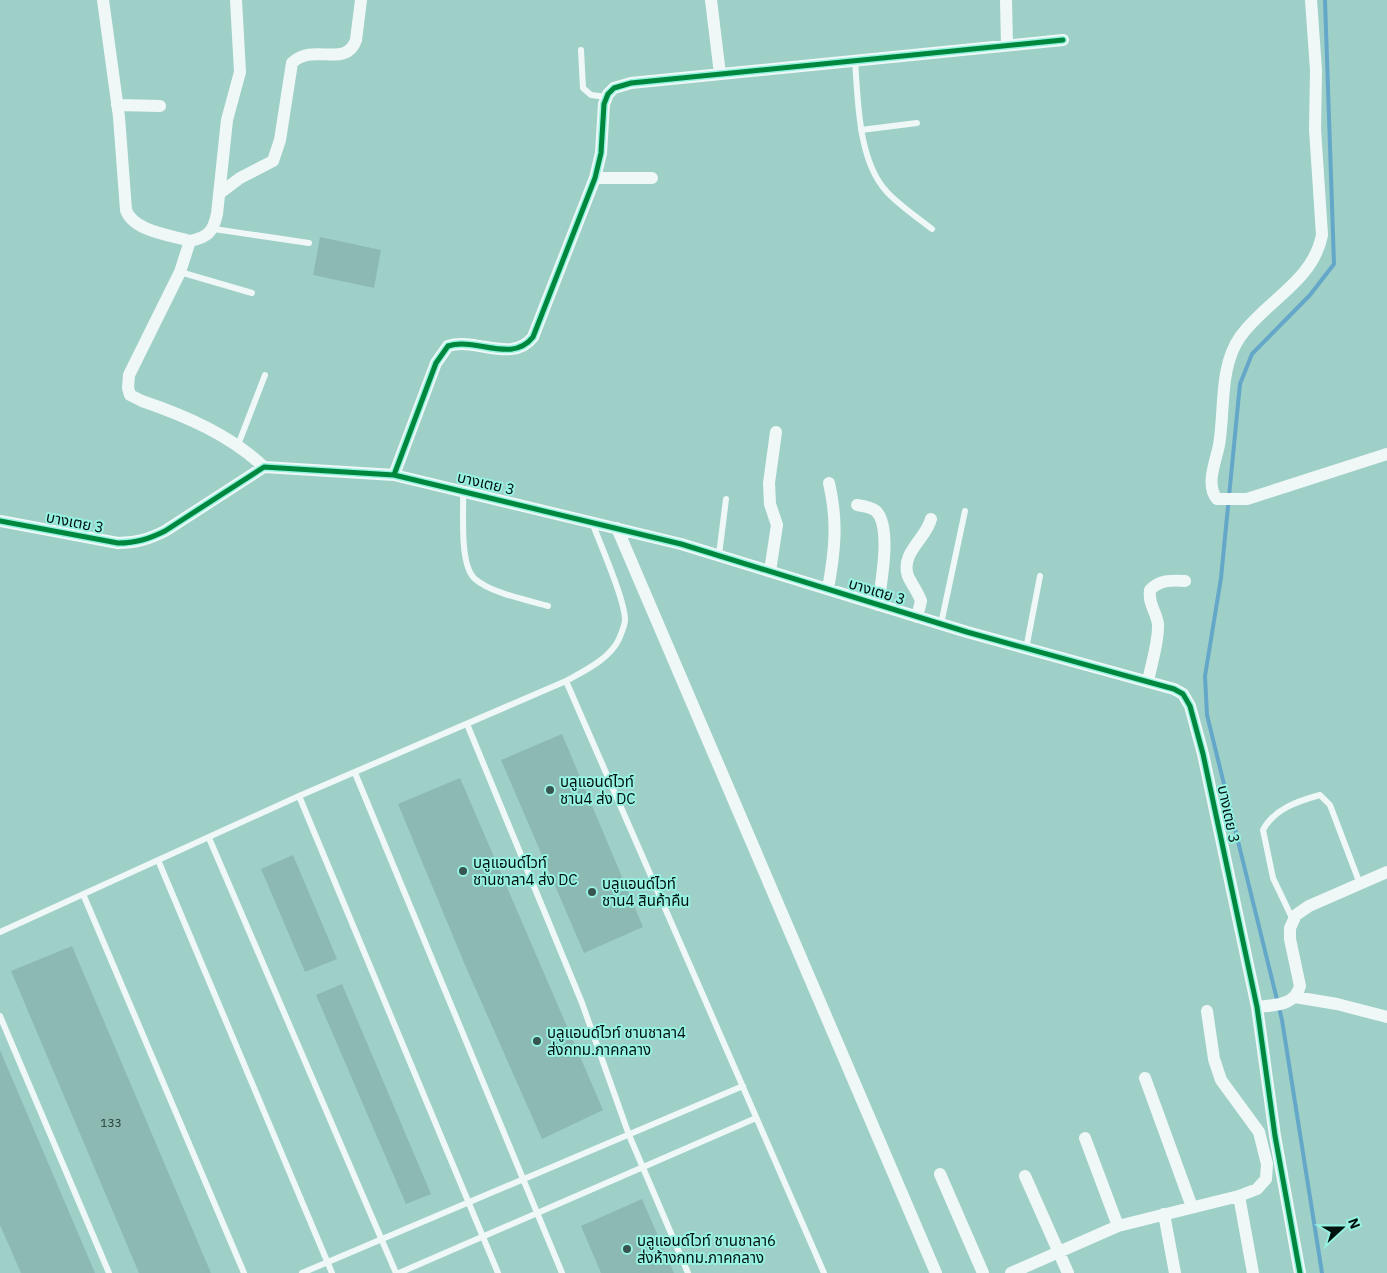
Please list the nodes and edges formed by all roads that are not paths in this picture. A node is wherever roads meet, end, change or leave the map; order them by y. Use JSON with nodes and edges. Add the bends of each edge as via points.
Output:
{"nodes":[{"id":1,"x":104,"y":0,"type":"edge"},
{"id":2,"x":236,"y":0,"type":"edge"},
{"id":3,"x":361,"y":0,"type":"edge"},
{"id":4,"x":711,"y":0,"type":"edge"},
{"id":5,"x":1006,"y":0,"type":"edge"},
{"id":6,"x":1311,"y":0,"type":"edge"},
{"id":7,"x":1063,"y":40,"type":"dead end"},
{"id":8,"x":1007,"y":45,"type":"junction"},
{"id":9,"x":580,"y":50,"type":"dead end"},
{"id":10,"x":855,"y":60,"type":"junction"},
{"id":11,"x":720,"y":74,"type":"junction"},
{"id":12,"x":607,"y":97,"type":"junction"},
{"id":13,"x":117,"y":105,"type":"junction"},
{"id":14,"x":160,"y":106,"type":"dead end"},
{"id":15,"x":916,"y":123,"type":"dead end"},
{"id":16,"x":861,"y":130,"type":"junction"},
{"id":17,"x":595,"y":178,"type":"junction"},
{"id":18,"x":652,"y":178,"type":"dead end"},
{"id":19,"x":220,"y":193,"type":"junction"},
{"id":20,"x":214,"y":229,"type":"junction"},
{"id":21,"x":932,"y":229,"type":"dead end"},
{"id":22,"x":190,"y":241,"type":"junction"},
{"id":23,"x":309,"y":243,"type":"dead end"},
{"id":24,"x":180,"y":272,"type":"junction"},
{"id":25,"x":252,"y":293,"type":"dead end"},
{"id":26,"x":265,"y":374,"type":"dead end"},
{"id":27,"x":776,"y":432,"type":"dead end"},
{"id":28,"x":238,"y":445,"type":"junction"},
{"id":29,"x":1387,"y":454,"type":"edge"},
{"id":30,"x":264,"y":467,"type":"junction"},
{"id":31,"x":394,"y":475,"type":"junction"},
{"id":32,"x":829,"y":483,"type":"dead end"},
{"id":33,"x":463,"y":490,"type":"junction"},
{"id":34,"x":726,"y":499,"type":"dead end"},
{"id":35,"x":857,"y":505,"type":"dead end"},
{"id":36,"x":965,"y":511,"type":"dead end"},
{"id":37,"x":932,"y":519,"type":"dead end"},
{"id":38,"x":0,"y":521,"type":"edge"},
{"id":39,"x":592,"y":522,"type":"junction"},
{"id":40,"x":617,"y":528,"type":"junction"},
{"id":41,"x":719,"y":555,"type":"junction"},
{"id":42,"x":770,"y":571,"type":"junction"},
{"id":43,"x":1040,"y":576,"type":"dead end"},
{"id":44,"x":1184,"y":581,"type":"dead end"},
{"id":45,"x":828,"y":589,"type":"junction"},
{"id":46,"x":878,"y":605,"type":"junction"},
{"id":47,"x":548,"y":606,"type":"dead end"},
{"id":48,"x":917,"y":617,"type":"junction"},
{"id":49,"x":940,"y":624,"type":"junction"},
{"id":50,"x":1026,"y":649,"type":"junction"},
{"id":51,"x":566,"y":681,"type":"junction"},
{"id":52,"x":1148,"y":682,"type":"junction"},
{"id":53,"x":467,"y":724,"type":"junction"},
{"id":54,"x":355,"y":773,"type":"junction"},
{"id":55,"x":299,"y":796,"type":"junction"},
{"id":56,"x":209,"y":838,"type":"junction"},
{"id":57,"x":158,"y":860,"type":"junction"},
{"id":58,"x":1387,"y":872,"type":"edge"},
{"id":59,"x":1360,"y":884,"type":"junction"},
{"id":60,"x":83,"y":894,"type":"junction"},
{"id":61,"x":1293,"y":920,"type":"junction"},
{"id":62,"x":0,"y":932,"type":"edge"},
{"id":63,"x":1291,"y":1000,"type":"junction"},
{"id":64,"x":1263,"y":1006,"type":"junction"},
{"id":65,"x":1207,"y":1012,"type":"dead end"},
{"id":66,"x":0,"y":1016,"type":"edge"},
{"id":67,"x":1387,"y":1017,"type":"edge"},
{"id":68,"x":1144,"y":1078,"type":"dead end"},
{"id":69,"x":742,"y":1086,"type":"junction"},
{"id":70,"x":756,"y":1118,"type":"junction"},
{"id":71,"x":629,"y":1134,"type":"junction"},
{"id":72,"x":1085,"y":1138,"type":"dead end"},
{"id":73,"x":643,"y":1167,"type":"junction"},
{"id":74,"x":940,"y":1174,"type":"dead end"},
{"id":75,"x":1025,"y":1176,"type":"dead end"},
{"id":76,"x":523,"y":1179,"type":"junction"},
{"id":77,"x":1239,"y":1196,"type":"junction"},
{"id":78,"x":468,"y":1203,"type":"junction"},
{"id":79,"x":1192,"y":1207,"type":"junction"},
{"id":80,"x":537,"y":1213,"type":"junction"},
{"id":81,"x":1164,"y":1214,"type":"junction"},
{"id":82,"x":1118,"y":1226,"type":"junction"},
{"id":83,"x":483,"y":1237,"type":"junction"},
{"id":84,"x":381,"y":1239,"type":"junction"},
{"id":85,"x":1058,"y":1252,"type":"junction"},
{"id":86,"x":328,"y":1262,"type":"junction"},
{"id":87,"x":110,"y":1273,"type":"edge"},
{"id":88,"x":244,"y":1273,"type":"edge"},
{"id":89,"x":302,"y":1273,"type":"edge"},
{"id":90,"x":332,"y":1273,"type":"edge"},
{"id":91,"x":398,"y":1273,"type":"edge"},
{"id":92,"x":498,"y":1273,"type":"edge"},
{"id":93,"x":562,"y":1273,"type":"edge"},
{"id":94,"x":688,"y":1273,"type":"edge"},
{"id":95,"x":824,"y":1273,"type":"edge"},
{"id":96,"x":936,"y":1273,"type":"edge"},
{"id":97,"x":984,"y":1273,"type":"edge"},
{"id":98,"x":1011,"y":1273,"type":"edge"},
{"id":99,"x":1068,"y":1273,"type":"edge"},
{"id":100,"x":1175,"y":1273,"type":"edge"},
{"id":101,"x":1253,"y":1273,"type":"edge"},
{"id":102,"x":1300,"y":1273,"type":"edge"}],
"edges":[{"from":1,"to":13,"type":"street"},
{"from":2,"to":19,"type":"street","via":[[240,72],[227,120]]},
{"from":3,"to":19,"type":"street","via":[[356,40],[348,52],[341,55],[307,53],[292,63],[280,140],[273,161],[240,178]]},
{"from":4,"to":11,"type":"street"},
{"from":5,"to":8,"type":"street"},
{"from":6,"to":29,"type":"street","via":[[1320,243],[1315,260],[1256,319],[1240,337],[1231,354],[1210,486],[1217,499],[1236,500],[1265,494]]},
{"from":7,"to":8,"type":"street"},
{"from":8,"to":10,"type":"street"},
{"from":9,"to":12,"type":"lane","via":[[583,88],[591,95]]},
{"from":10,"to":11,"type":"street"},
{"from":10,"to":16,"type":"lane"},
{"from":11,"to":12,"type":"street","via":[[621,85]]},
{"from":12,"to":17,"type":"street"},
{"from":13,"to":14,"type":"street"},
{"from":13,"to":22,"type":"street","via":[[128,218],[138,225]]},
{"from":15,"to":16,"type":"lane"},
{"from":16,"to":21,"type":"lane","via":[[876,175],[887,192]]},
{"from":17,"to":18,"type":"street"},
{"from":17,"to":31,"type":"street","via":[[533,336],[528,343],[512,350],[464,342],[448,346],[436,363]]},
{"from":19,"to":20,"type":"street"},
{"from":20,"to":22,"type":"street","via":[[203,238]]},
{"from":20,"to":23,"type":"lane"},
{"from":22,"to":24,"type":"street"},
{"from":24,"to":25,"type":"lane"},
{"from":24,"to":28,"type":"street","via":[[129,375],[130,395]]},
{"from":26,"to":28,"type":"lane"},
{"from":27,"to":42,"type":"street","via":[[770,504],[777,525]]},
{"from":28,"to":30,"type":"street"},
{"from":30,"to":31,"type":"street","name":"บางเตย 3"},
{"from":30,"to":38,"type":"street","name":"บางเตย 3","via":[[165,531],[134,543],[118,543]]},
{"from":31,"to":33,"type":"street","name":"บางเตย 3"},
{"from":32,"to":45,"type":"street","via":[[835,508],[836,547]]},
{"from":33,"to":39,"type":"street","name":"บางเตย 3"},
{"from":33,"to":47,"type":"lane","via":[[465,562],[474,578],[490,588]]},
{"from":34,"to":41,"type":"lane"},
{"from":35,"to":46,"type":"street","via":[[871,508],[882,521],[884,537]]},
{"from":36,"to":49,"type":"lane"},
{"from":37,"to":48,"type":"street","via":[[924,536],[910,553],[908,562],[907,574],[922,601]]},
{"from":39,"to":40,"type":"street","name":"บางเตย 3"},
{"from":39,"to":51,"type":"lane","via":[[625,621],[619,640],[608,653]]},
{"from":40,"to":41,"type":"street","name":"บางเตย 3"},
{"from":40,"to":96,"type":"street"},
{"from":41,"to":42,"type":"street","name":"บางเตย 3"},
{"from":42,"to":45,"type":"street","name":"บางเตย 3"},
{"from":43,"to":50,"type":"lane"},
{"from":44,"to":52,"type":"street","via":[[1155,584],[1150,590],[1150,607],[1158,626]]},
{"from":45,"to":46,"type":"street","name":"บางเตย 3"},
{"from":46,"to":48,"type":"street","name":"บางเตย 3"},
{"from":48,"to":49,"type":"street","name":"บางเตย 3"},
{"from":49,"to":50,"type":"street","name":"บางเตย 3"},
{"from":50,"to":52,"type":"street","name":"บางเตย 3"},
{"from":51,"to":53,"type":"lane"},
{"from":51,"to":69,"type":"lane"},
{"from":52,"to":64,"type":"street","name":"บางเตย 3","via":[[1183,694],[1190,706]]},
{"from":53,"to":54,"type":"lane"},
{"from":53,"to":71,"type":"lane","via":[[582,1003]]},
{"from":54,"to":55,"type":"lane"},
{"from":54,"to":76,"type":"lane"},
{"from":55,"to":56,"type":"lane"},
{"from":55,"to":78,"type":"lane"},
{"from":56,"to":57,"type":"lane"},
{"from":56,"to":84,"type":"lane"},
{"from":57,"to":60,"type":"lane"},
{"from":57,"to":86,"type":"lane"},
{"from":58,"to":59,"type":"street"},
{"from":59,"to":61,"type":"street","via":[[1309,906]]},
{"from":59,"to":61,"type":"lane","via":[[1325,797],[1320,795],[1282,809],[1263,830],[1273,878]]},
{"from":60,"to":62,"type":"lane"},
{"from":60,"to":88,"type":"lane"},
{"from":61,"to":63,"type":"street","via":[[1290,939],[1300,986]]},
{"from":63,"to":64,"type":"street"},
{"from":63,"to":67,"type":"street","via":[[1337,1004]]},
{"from":64,"to":102,"type":"street","name":"บางเตย 3","via":[[1275,1136]]},
{"from":65,"to":77,"type":"street","via":[[1220,1080],[1259,1132],[1267,1164],[1266,1179],[1257,1189]]},
{"from":66,"to":87,"type":"lane"},
{"from":68,"to":79,"type":"street"},
{"from":69,"to":70,"type":"lane"},
{"from":69,"to":71,"type":"lane"},
{"from":70,"to":73,"type":"lane"},
{"from":70,"to":95,"type":"lane"},
{"from":71,"to":73,"type":"lane"},
{"from":71,"to":76,"type":"lane"},
{"from":72,"to":82,"type":"street"},
{"from":73,"to":80,"type":"lane"},
{"from":73,"to":94,"type":"lane"},
{"from":74,"to":97,"type":"street"},
{"from":75,"to":85,"type":"street"},
{"from":76,"to":78,"type":"lane"},
{"from":76,"to":80,"type":"lane"},
{"from":77,"to":79,"type":"street"},
{"from":77,"to":101,"type":"street"},
{"from":78,"to":83,"type":"lane"},
{"from":78,"to":84,"type":"lane"},
{"from":79,"to":81,"type":"street"},
{"from":80,"to":83,"type":"lane"},
{"from":80,"to":93,"type":"lane"},
{"from":81,"to":82,"type":"street"},
{"from":81,"to":100,"type":"street"},
{"from":82,"to":85,"type":"street"},
{"from":83,"to":91,"type":"lane"},
{"from":83,"to":92,"type":"lane"},
{"from":84,"to":86,"type":"lane"},
{"from":84,"to":91,"type":"lane"},
{"from":85,"to":98,"type":"street"},
{"from":85,"to":99,"type":"street"},
{"from":86,"to":89,"type":"lane"},
{"from":86,"to":90,"type":"lane"}]}
